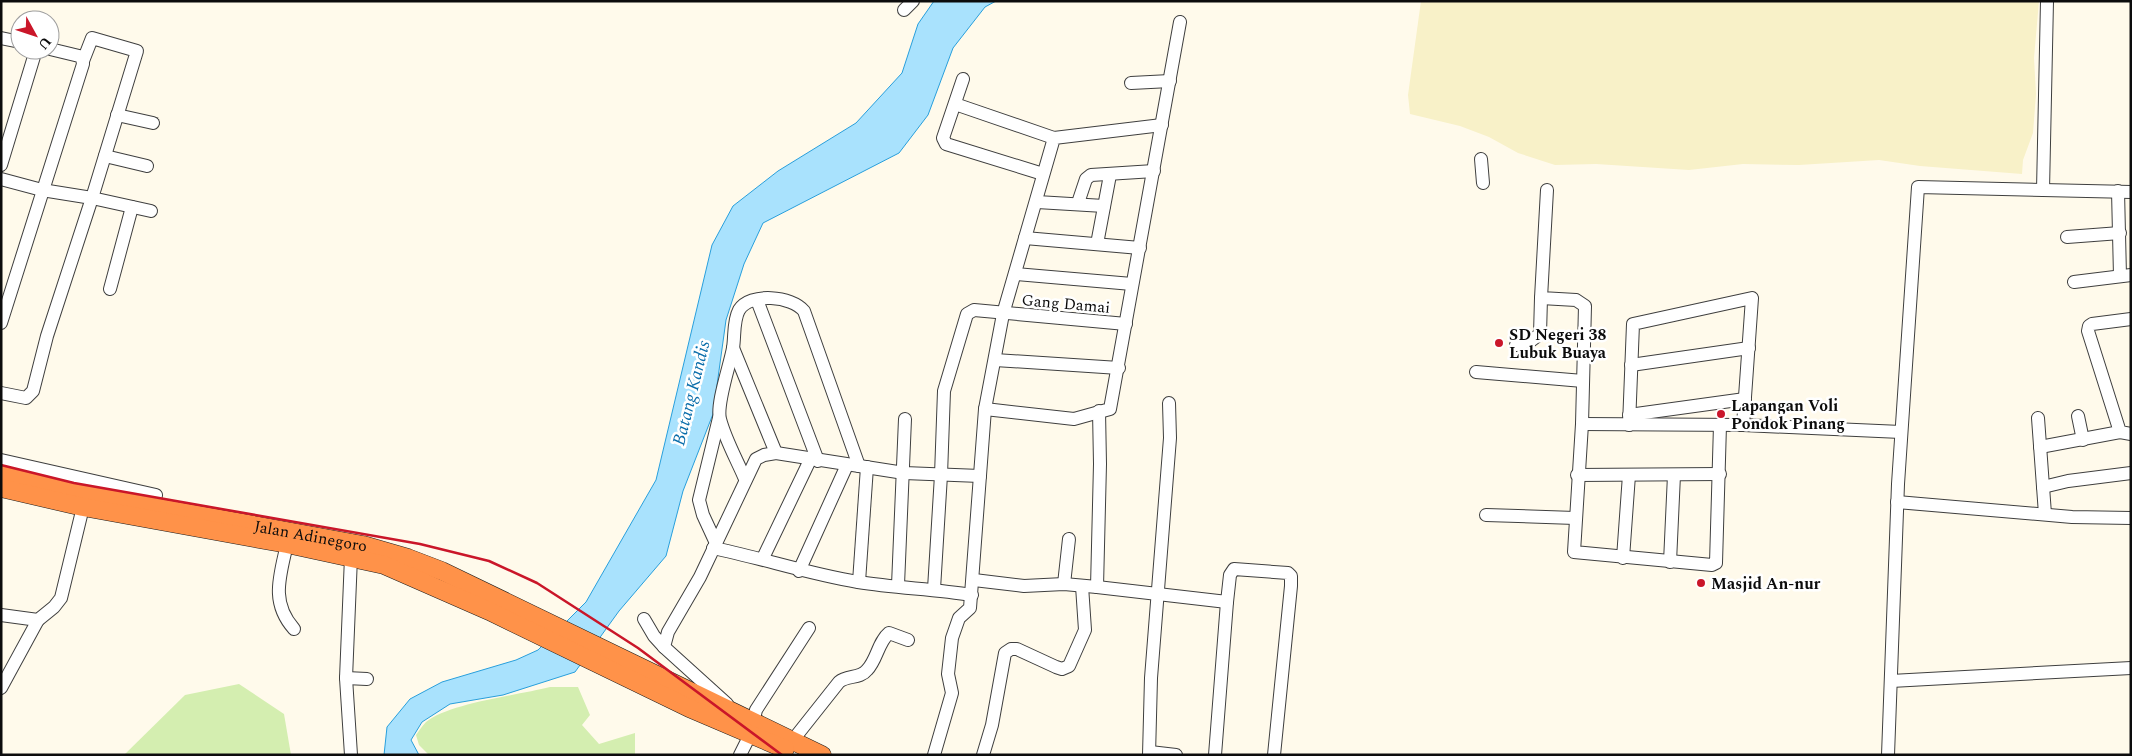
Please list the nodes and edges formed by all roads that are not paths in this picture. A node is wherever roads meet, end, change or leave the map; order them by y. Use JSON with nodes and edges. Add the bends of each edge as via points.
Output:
{"nodes":[{"id":1,"x":2047,"y":1,"type":"edge"},
{"id":2,"x":1180,"y":22,"type":"dead end"},
{"id":3,"x":60,"y":51,"type":"edge"},
{"id":4,"x":32,"y":60,"type":"edge"},
{"id":5,"x":83,"y":61,"type":"junction"},
{"id":6,"x":963,"y":79,"type":"dead end"},
{"id":7,"x":1170,"y":81,"type":"junction"},
{"id":8,"x":1131,"y":83,"type":"dead end"},
{"id":9,"x":955,"y":104,"type":"junction"},
{"id":10,"x":117,"y":115,"type":"junction"},
{"id":11,"x":153,"y":123,"type":"dead end"},
{"id":12,"x":1162,"y":125,"type":"junction"},
{"id":13,"x":6,"y":134,"type":"edge"},
{"id":14,"x":1054,"y":138,"type":"junction"},
{"id":15,"x":105,"y":156,"type":"junction"},
{"id":16,"x":1481,"y":159,"type":"dead end"},
{"id":17,"x":1,"y":165,"type":"edge"},
{"id":18,"x":147,"y":166,"type":"dead end"},
{"id":19,"x":1154,"y":171,"type":"junction"},
{"id":20,"x":1043,"y":174,"type":"junction"},
{"id":21,"x":1110,"y":175,"type":"junction"},
{"id":22,"x":1,"y":179,"type":"edge"},
{"id":23,"x":1483,"y":183,"type":"dead end"},
{"id":24,"x":42,"y":190,"type":"junction"},
{"id":25,"x":1547,"y":190,"type":"dead end"},
{"id":26,"x":2043,"y":190,"type":"junction"},
{"id":27,"x":2124,"y":192,"type":"edge"},
{"id":28,"x":92,"y":198,"type":"junction"},
{"id":29,"x":1037,"y":202,"type":"junction"},
{"id":30,"x":1078,"y":203,"type":"junction"},
{"id":31,"x":1104,"y":206,"type":"junction"},
{"id":32,"x":132,"y":207,"type":"junction"},
{"id":33,"x":151,"y":211,"type":"dead end"},
{"id":34,"x":2120,"y":233,"type":"junction"},
{"id":35,"x":2067,"y":237,"type":"dead end"},
{"id":36,"x":1025,"y":238,"type":"junction"},
{"id":37,"x":1097,"y":244,"type":"junction"},
{"id":38,"x":1140,"y":248,"type":"junction"},
{"id":39,"x":1015,"y":274,"type":"junction"},
{"id":40,"x":2126,"y":276,"type":"edge"},
{"id":41,"x":2074,"y":282,"type":"dead end"},
{"id":42,"x":1132,"y":284,"type":"junction"},
{"id":43,"x":110,"y":289,"type":"dead end"},
{"id":44,"x":1541,"y":298,"type":"junction"},
{"id":45,"x":757,"y":300,"type":"junction"},
{"id":46,"x":1003,"y":314,"type":"junction"},
{"id":47,"x":2130,"y":322,"type":"edge"},
{"id":48,"x":1,"y":323,"type":"edge"},
{"id":49,"x":1126,"y":324,"type":"junction"},
{"id":50,"x":1516,"y":345,"type":"dead end"},
{"id":51,"x":733,"y":348,"type":"junction"},
{"id":52,"x":1749,"y":348,"type":"junction"},
{"id":53,"x":995,"y":360,"type":"junction"},
{"id":54,"x":1631,"y":365,"type":"junction"},
{"id":55,"x":1119,"y":368,"type":"junction"},
{"id":56,"x":1476,"y":372,"type":"dead end"},
{"id":57,"x":1583,"y":381,"type":"junction"},
{"id":58,"x":1,"y":393,"type":"edge"},
{"id":59,"x":1745,"y":399,"type":"junction"},
{"id":60,"x":1169,"y":403,"type":"dead end"},
{"id":61,"x":985,"y":409,"type":"junction"},
{"id":62,"x":1099,"y":411,"type":"junction"},
{"id":63,"x":2078,"y":416,"type":"dead end"},
{"id":64,"x":719,"y":418,"type":"junction"},
{"id":65,"x":2038,"y":418,"type":"dead end"},
{"id":66,"x":905,"y":419,"type":"dead end"},
{"id":67,"x":1629,"y":420,"type":"junction"},
{"id":68,"x":1582,"y":424,"type":"junction"},
{"id":69,"x":1720,"y":425,"type":"junction"},
{"id":70,"x":1743,"y":425,"type":"junction"},
{"id":71,"x":1902,"y":432,"type":"junction"},
{"id":72,"x":2125,"y":433,"type":"edge"},
{"id":73,"x":2084,"y":440,"type":"junction"},
{"id":74,"x":2040,"y":447,"type":"junction"},
{"id":75,"x":776,"y":453,"type":"junction"},
{"id":76,"x":1,"y":460,"type":"edge"},
{"id":77,"x":814,"y":460,"type":"junction"},
{"id":78,"x":858,"y":466,"type":"junction"},
{"id":79,"x":904,"y":473,"type":"junction"},
{"id":80,"x":2131,"y":473,"type":"edge"},
{"id":81,"x":1,"y":474,"type":"edge"},
{"id":82,"x":1720,"y":474,"type":"junction"},
{"id":83,"x":941,"y":475,"type":"junction"},
{"id":84,"x":1577,"y":475,"type":"junction"},
{"id":85,"x":1629,"y":475,"type":"junction"},
{"id":86,"x":1674,"y":475,"type":"junction"},
{"id":87,"x":980,"y":476,"type":"junction"},
{"id":88,"x":745,"y":479,"type":"junction"},
{"id":89,"x":2043,"y":487,"type":"junction"},
{"id":90,"x":1,"y":488,"type":"edge"},
{"id":91,"x":1897,"y":502,"type":"junction"},
{"id":92,"x":154,"y":506,"type":"junction"},
{"id":93,"x":83,"y":507,"type":"junction"},
{"id":94,"x":120,"y":508,"type":"junction"},
{"id":95,"x":2045,"y":514,"type":"junction"},
{"id":96,"x":1486,"y":515,"type":"dead end"},
{"id":97,"x":1575,"y":518,"type":"junction"},
{"id":98,"x":2131,"y":518,"type":"edge"},
{"id":99,"x":1069,"y":539,"type":"dead end"},
{"id":100,"x":287,"y":544,"type":"junction"},
{"id":101,"x":714,"y":544,"type":"junction"},
{"id":102,"x":351,"y":557,"type":"junction"},
{"id":103,"x":764,"y":558,"type":"junction"},
{"id":104,"x":1623,"y":558,"type":"junction"},
{"id":105,"x":1670,"y":562,"type":"junction"},
{"id":106,"x":799,"y":571,"type":"junction"},
{"id":107,"x":974,"y":580,"type":"junction"},
{"id":108,"x":859,"y":582,"type":"junction"},
{"id":109,"x":1064,"y":584,"type":"junction"},
{"id":110,"x":898,"y":585,"type":"junction"},
{"id":111,"x":1082,"y":586,"type":"junction"},
{"id":112,"x":1097,"y":586,"type":"junction"},
{"id":113,"x":934,"y":589,"type":"junction"},
{"id":114,"x":972,"y":595,"type":"junction"},
{"id":115,"x":1158,"y":595,"type":"junction"},
{"id":116,"x":1228,"y":602,"type":"junction"},
{"id":117,"x":1,"y":615,"type":"edge"},
{"id":118,"x":644,"y":619,"type":"dead end"},
{"id":119,"x":38,"y":620,"type":"junction"},
{"id":120,"x":294,"y":628,"type":"dead end"},
{"id":121,"x":809,"y":628,"type":"dead end"},
{"id":122,"x":548,"y":632,"type":"junction"},
{"id":123,"x":908,"y":640,"type":"dead end"},
{"id":124,"x":664,"y":646,"type":"junction"},
{"id":125,"x":2131,"y":668,"type":"edge"},
{"id":126,"x":346,"y":678,"type":"junction"},
{"id":127,"x":367,"y":679,"type":"dead end"},
{"id":128,"x":1891,"y":681,"type":"junction"},
{"id":129,"x":1,"y":688,"type":"edge"},
{"id":130,"x":750,"y":728,"type":"junction"},
{"id":131,"x":796,"y":747,"type":"edge"},
{"id":132,"x":1150,"y":753,"type":"edge"},
{"id":133,"x":351,"y":755,"type":"edge"},
{"id":134,"x":740,"y":755,"type":"edge"},
{"id":135,"x":778,"y":755,"type":"edge"},
{"id":136,"x":822,"y":755,"type":"edge"},
{"id":137,"x":934,"y":755,"type":"edge"},
{"id":138,"x":983,"y":755,"type":"edge"},
{"id":139,"x":1176,"y":755,"type":"edge"},
{"id":140,"x":1215,"y":755,"type":"edge"},
{"id":141,"x":1274,"y":755,"type":"edge"},
{"id":142,"x":1888,"y":755,"type":"edge"}],
"edges":[{"from":1,"to":26,"type":"street"},
{"from":2,"to":7,"type":"street"},
{"from":3,"to":5,"type":"street","via":[[79,56]]},
{"from":4,"to":13,"type":"street"},
{"from":5,"to":10,"type":"street","via":[[92,38],[137,51]]},
{"from":5,"to":24,"type":"street"},
{"from":6,"to":9,"type":"street"},
{"from":7,"to":8,"type":"street"},
{"from":7,"to":12,"type":"street"},
{"from":9,"to":14,"type":"street"},
{"from":9,"to":20,"type":"street","via":[[943,138],[946,144]]},
{"from":10,"to":11,"type":"street"},
{"from":10,"to":15,"type":"street"},
{"from":12,"to":14,"type":"street"},
{"from":12,"to":19,"type":"street"},
{"from":13,"to":17,"type":"street"},
{"from":14,"to":20,"type":"street"},
{"from":15,"to":18,"type":"street"},
{"from":15,"to":28,"type":"street"},
{"from":16,"to":23,"type":"street"},
{"from":19,"to":21,"type":"street"},
{"from":19,"to":38,"type":"street"},
{"from":20,"to":29,"type":"street"},
{"from":21,"to":30,"type":"street","via":[[1087,177]]},
{"from":21,"to":31,"type":"street"},
{"from":22,"to":24,"type":"street"},
{"from":24,"to":28,"type":"street"},
{"from":24,"to":48,"type":"street"},
{"from":25,"to":44,"type":"street"},
{"from":26,"to":27,"type":"street"},
{"from":26,"to":71,"type":"street","via":[[1918,187]]},
{"from":27,"to":34,"type":"street"},
{"from":28,"to":32,"type":"street"},
{"from":28,"to":58,"type":"street","via":[[46,336],[33,391],[26,398]]},
{"from":29,"to":30,"type":"street"},
{"from":29,"to":36,"type":"street"},
{"from":30,"to":31,"type":"street"},
{"from":31,"to":37,"type":"street"},
{"from":32,"to":33,"type":"street"},
{"from":32,"to":43,"type":"street"},
{"from":34,"to":35,"type":"street"},
{"from":34,"to":40,"type":"street"},
{"from":36,"to":37,"type":"street"},
{"from":36,"to":39,"type":"street"},
{"from":37,"to":38,"type":"street"},
{"from":38,"to":42,"type":"street"},
{"from":39,"to":42,"type":"street"},
{"from":39,"to":46,"type":"street"},
{"from":40,"to":41,"type":"street"},
{"from":42,"to":49,"type":"street"},
{"from":44,"to":50,"type":"street","via":[[1540,334]]},
{"from":44,"to":57,"type":"street","via":[[1576,300],[1585,306]]},
{"from":45,"to":51,"type":"street","via":[[745,304],[738,311]]},
{"from":45,"to":77,"type":"street"},
{"from":45,"to":78,"type":"street","via":[[780,298],[799,305],[804,311]]},
{"from":46,"to":49,"type":"street","name":"Gang Damai"},
{"from":46,"to":53,"type":"street"},
{"from":46,"to":83,"type":"street","name":"Gang Damai","via":[[974,310],[967,314],[944,391]]},
{"from":47,"to":72,"type":"street","via":[[2092,324],[2088,331]]},
{"from":49,"to":55,"type":"street"},
{"from":51,"to":64,"type":"street"},
{"from":51,"to":75,"type":"street"},
{"from":52,"to":54,"type":"street"},
{"from":52,"to":54,"type":"street","via":[[1752,298],[1638,321],[1633,324]]},
{"from":52,"to":59,"type":"street"},
{"from":53,"to":55,"type":"street"},
{"from":53,"to":61,"type":"street"},
{"from":54,"to":67,"type":"street"},
{"from":55,"to":62,"type":"street","via":[[1110,409]]},
{"from":56,"to":57,"type":"street"},
{"from":57,"to":68,"type":"street"},
{"from":59,"to":67,"type":"street"},
{"from":59,"to":70,"type":"street"},
{"from":60,"to":115,"type":"street","via":[[1168,476]]},
{"from":61,"to":62,"type":"street","via":[[1074,419]]},
{"from":61,"to":87,"type":"street"},
{"from":62,"to":112,"type":"street"},
{"from":63,"to":73,"type":"street"},
{"from":64,"to":88,"type":"street"},
{"from":64,"to":101,"type":"street","via":[[699,500]]},
{"from":65,"to":74,"type":"street"},
{"from":66,"to":79,"type":"street"},
{"from":67,"to":68,"type":"street"},
{"from":67,"to":69,"type":"street"},
{"from":68,"to":84,"type":"street"},
{"from":69,"to":70,"type":"street"},
{"from":69,"to":82,"type":"street"},
{"from":70,"to":71,"type":"street"},
{"from":71,"to":91,"type":"street"},
{"from":72,"to":73,"type":"street"},
{"from":73,"to":74,"type":"street"},
{"from":74,"to":89,"type":"street"},
{"from":75,"to":77,"type":"street"},
{"from":75,"to":88,"type":"street","via":[[756,459]]},
{"from":76,"to":92,"type":"street","via":[[156,495]]},
{"from":77,"to":78,"type":"street"},
{"from":77,"to":103,"type":"street"},
{"from":78,"to":79,"type":"street"},
{"from":78,"to":106,"type":"street"},
{"from":78,"to":108,"type":"street"},
{"from":79,"to":83,"type":"street"},
{"from":79,"to":110,"type":"street"},
{"from":80,"to":89,"type":"street"},
{"from":81,"to":94,"type":"highway","name":"Jalan Adinegoro"},
{"from":82,"to":86,"type":"street"},
{"from":82,"to":105,"type":"street","via":[[1716,563]]},
{"from":83,"to":87,"type":"street"},
{"from":83,"to":113,"type":"street","name":"Gang Damai"},
{"from":84,"to":85,"type":"street"},
{"from":84,"to":97,"type":"street"},
{"from":85,"to":86,"type":"street"},
{"from":85,"to":104,"type":"street"},
{"from":86,"to":105,"type":"street"},
{"from":87,"to":107,"type":"street"},
{"from":88,"to":101,"type":"street"},
{"from":89,"to":95,"type":"street"},
{"from":90,"to":93,"type":"highway","name":"Jalan Adinegoro"},
{"from":91,"to":95,"type":"street"},
{"from":91,"to":128,"type":"street"},
{"from":92,"to":94,"type":"highway","name":"Jalan Adinegoro"},
{"from":92,"to":122,"type":"highway","name":"Jalan Adinegoro","via":[[363,546],[408,558],[486,592]]},
{"from":93,"to":94,"type":"highway","name":"Jalan Adinegoro"},
{"from":93,"to":119,"type":"street","via":[[61,598]]},
{"from":94,"to":100,"type":"highway","name":"Jalan Adinegoro"},
{"from":95,"to":98,"type":"street"},
{"from":96,"to":97,"type":"street"},
{"from":97,"to":104,"type":"street","via":[[1574,552]]},
{"from":99,"to":109,"type":"street"},
{"from":100,"to":102,"type":"highway","name":"Jalan Adinegoro"},
{"from":100,"to":120,"type":"street","via":[[280,577],[279,604]]},
{"from":101,"to":103,"type":"street"},
{"from":101,"to":124,"type":"street","via":[[700,577],[668,632]]},
{"from":102,"to":122,"type":"highway","name":"Jalan Adinegoro","via":[[384,565]]},
{"from":102,"to":126,"type":"street"},
{"from":103,"to":106,"type":"street"},
{"from":104,"to":105,"type":"street"},
{"from":106,"to":108,"type":"street"},
{"from":107,"to":109,"type":"street","via":[[1024,586]]},
{"from":107,"to":114,"type":"street"},
{"from":108,"to":110,"type":"street"},
{"from":109,"to":111,"type":"street"},
{"from":110,"to":113,"type":"street"},
{"from":111,"to":112,"type":"street"},
{"from":111,"to":138,"type":"street","via":[[1085,630],[1069,666],[1056,667],[1017,649],[1005,653]]},
{"from":112,"to":115,"type":"street"},
{"from":113,"to":114,"type":"street"},
{"from":114,"to":137,"type":"street","via":[[970,608],[959,618],[952,638],[948,674],[952,693]]},
{"from":115,"to":116,"type":"street"},
{"from":115,"to":132,"type":"street","via":[[1151,678]]},
{"from":116,"to":140,"type":"street"},
{"from":116,"to":141,"type":"street","via":[[1230,575],[1234,569],[1281,572],[1291,576]]},
{"from":117,"to":119,"type":"street"},
{"from":118,"to":124,"type":"street"},
{"from":119,"to":129,"type":"street"},
{"from":121,"to":130,"type":"street","via":[[756,710]]},
{"from":122,"to":130,"type":"highway","name":"Jalan Adinegoro"},
{"from":123,"to":131,"type":"street","via":[[889,633],[866,672],[839,682]]},
{"from":124,"to":130,"type":"street"},
{"from":125,"to":128,"type":"street"},
{"from":126,"to":127,"type":"street"},
{"from":126,"to":133,"type":"street"},
{"from":128,"to":142,"type":"street"},
{"from":130,"to":131,"type":"highway","name":"Jalan Adinegoro"},
{"from":130,"to":134,"type":"street"},
{"from":130,"to":135,"type":"street"},
{"from":131,"to":136,"type":"highway","name":"Jalan Adinegoro"},
{"from":132,"to":139,"type":"street"}]}
